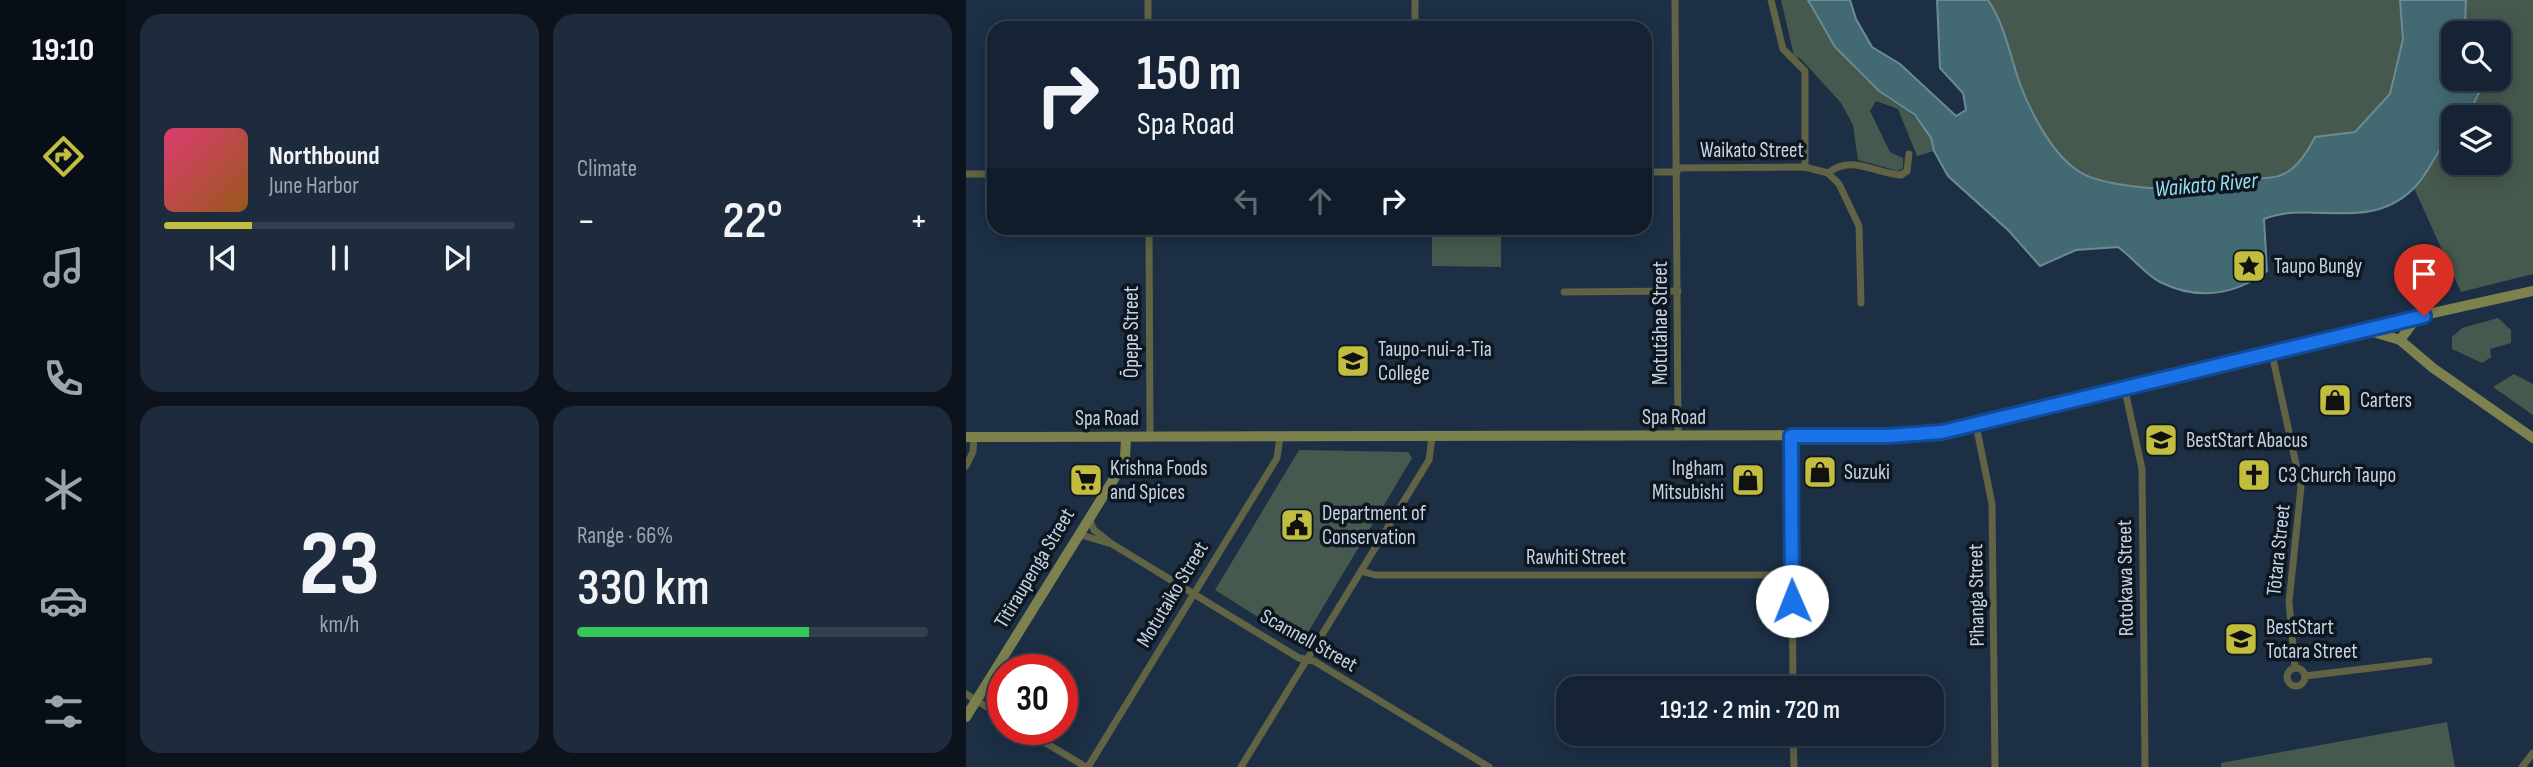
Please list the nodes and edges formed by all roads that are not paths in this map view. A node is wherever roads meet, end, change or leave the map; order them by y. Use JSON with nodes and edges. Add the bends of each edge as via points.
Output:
{"nodes":[{"id":1,"x":1148,"y":0,"type":"edge"},
{"id":2,"x":1415,"y":0,"type":"edge"},
{"id":3,"x":1675,"y":0,"type":"edge"},
{"id":4,"x":1772,"y":0,"type":"edge"},
{"id":5,"x":1148,"y":21,"type":"edge"},
{"id":6,"x":1415,"y":21,"type":"edge"},
{"id":7,"x":1909,"y":154,"type":"dead end"},
{"id":8,"x":1805,"y":167,"type":"junction"},
{"id":9,"x":1676,"y":170,"type":"junction"},
{"id":10,"x":1652,"y":172,"type":"edge"},
{"id":11,"x":1828,"y":173,"type":"junction"},
{"id":12,"x":966,"y":174,"type":"edge"},
{"id":13,"x":987,"y":174,"type":"edge"},
{"id":14,"x":1149,"y":235,"type":"edge"},
{"id":15,"x":1678,"y":291,"type":"junction"},
{"id":16,"x":2533,"y":291,"type":"edge"},
{"id":17,"x":1564,"y":292,"type":"dead end"},
{"id":18,"x":1861,"y":303,"type":"dead end"},
{"id":19,"x":2424,"y":316,"type":"junction"},
{"id":20,"x":2370,"y":331,"type":"junction"},
{"id":21,"x":2400,"y":341,"type":"junction"},
{"id":22,"x":2272,"y":354,"type":"junction"},
{"id":23,"x":2125,"y":390,"type":"junction"},
{"id":24,"x":1976,"y":425,"type":"junction"},
{"id":25,"x":1280,"y":436,"type":"junction"},
{"id":26,"x":1678,"y":436,"type":"junction"},
{"id":27,"x":1791,"y":436,"type":"junction"},
{"id":28,"x":1126,"y":437,"type":"junction"},
{"id":29,"x":1150,"y":437,"type":"junction"},
{"id":30,"x":1432,"y":437,"type":"junction"},
{"id":31,"x":970,"y":438,"type":"edge"},
{"id":32,"x":2533,"y":438,"type":"edge"},
{"id":33,"x":966,"y":466,"type":"edge"},
{"id":34,"x":1088,"y":517,"type":"junction"},
{"id":35,"x":1078,"y":534,"type":"junction"},
{"id":36,"x":1112,"y":544,"type":"junction"},
{"id":37,"x":1361,"y":571,"type":"junction"},
{"id":38,"x":1791,"y":575,"type":"junction"},
{"id":39,"x":1193,"y":593,"type":"junction"},
{"id":40,"x":1307,"y":659,"type":"junction"},
{"id":41,"x":2429,"y":661,"type":"dead end"},
{"id":42,"x":2295,"y":668,"type":"junction"},
{"id":43,"x":1793,"y":676,"type":"edge"},
{"id":44,"x":2305,"y":676,"type":"junction"},
{"id":45,"x":971,"y":697,"type":"edge"},
{"id":46,"x":987,"y":707,"type":"edge"},
{"id":47,"x":966,"y":717,"type":"edge"},
{"id":48,"x":1050,"y":745,"type":"edge"},
{"id":49,"x":1793,"y":746,"type":"edge"},
{"id":50,"x":2533,"y":753,"type":"edge"},
{"id":51,"x":1087,"y":767,"type":"edge"},
{"id":52,"x":1241,"y":767,"type":"edge"},
{"id":53,"x":1489,"y":767,"type":"edge"},
{"id":54,"x":1794,"y":767,"type":"edge"},
{"id":55,"x":1995,"y":767,"type":"edge"},
{"id":56,"x":2145,"y":767,"type":"edge"},
{"id":57,"x":2522,"y":767,"type":"edge"}],
"edges":[{"from":1,"to":5,"type":"street"},
{"from":2,"to":6,"type":"street"},
{"from":3,"to":9,"type":"street","name":"Motutāhae Street"},
{"from":4,"to":8,"type":"street","via":[[1783,49],[1805,71]]},
{"from":7,"to":11,"type":"street","via":[[1907,171],[1901,175],[1852,163]]},
{"from":8,"to":9,"type":"street","name":"Waikato Street"},
{"from":8,"to":11,"type":"street","name":"Waikato Street"},
{"from":9,"to":10,"type":"street","name":"Waikato Street"},
{"from":9,"to":15,"type":"street","name":"Motutāhae Street"},
{"from":11,"to":18,"type":"street","via":[[1839,184],[1859,226]]},
{"from":12,"to":13,"type":"street"},
{"from":14,"to":29,"type":"street","name":"Ōpepe Street"},
{"from":15,"to":17,"type":"street"},
{"from":15,"to":26,"type":"street","name":"Motutāhae Street"},
{"from":16,"to":19,"type":"main road","name":"Spa Road"},
{"from":19,"to":20,"type":"main road","name":"Spa Road"},
{"from":19,"to":21,"type":"main road"},
{"from":20,"to":21,"type":"main road"},
{"from":20,"to":22,"type":"main road","name":"Spa Road"},
{"from":21,"to":32,"type":"main road"},
{"from":22,"to":23,"type":"main road","name":"Spa Road"},
{"from":22,"to":42,"type":"street","name":"Tōtara Street","via":[[2301,486],[2290,602]]},
{"from":23,"to":24,"type":"main road","name":"Spa Road"},
{"from":23,"to":56,"type":"street","name":"Rotokawa Street","via":[[2141,469]]},
{"from":24,"to":27,"type":"main road","name":"Spa Road","via":[[1917,435]]},
{"from":24,"to":55,"type":"street","name":"Pīhanga Street","via":[[1992,504]]},
{"from":25,"to":29,"type":"main road","name":"Spa Road"},
{"from":25,"to":30,"type":"main road","name":"Spa Road"},
{"from":25,"to":39,"type":"street","name":"Motutaiko Street","via":[[1277,458]]},
{"from":26,"to":27,"type":"main road","name":"Spa Road"},
{"from":26,"to":30,"type":"main road","name":"Spa Road"},
{"from":27,"to":38,"type":"street"},
{"from":28,"to":29,"type":"main road","name":"Spa Road"},
{"from":28,"to":31,"type":"main road","name":"Spa Road"},
{"from":28,"to":34,"type":"main road","name":"Tītīraupenga Street","via":[[1122,465]]},
{"from":30,"to":37,"type":"street","via":[[1429,460]]},
{"from":31,"to":33,"type":"street","via":[[973,452]]},
{"from":34,"to":35,"type":"main road","name":"Tītīraupenga Street"},
{"from":34,"to":36,"type":"street","name":"Scannell Street","via":[[1094,530]]},
{"from":35,"to":36,"type":"street","name":"Scannell Street"},
{"from":35,"to":45,"type":"main road","name":"Tītīraupenga Street"},
{"from":36,"to":39,"type":"street","name":"Scannell Street"},
{"from":37,"to":38,"type":"street","name":"Rawhiti Street","via":[[1375,575]]},
{"from":37,"to":40,"type":"street"},
{"from":38,"to":43,"type":"street"},
{"from":39,"to":40,"type":"street","name":"Scannell Street"},
{"from":39,"to":51,"type":"street","name":"Motutaiko Street"},
{"from":40,"to":52,"type":"street"},
{"from":40,"to":53,"type":"street","name":"Scannell Street"},
{"from":41,"to":44,"type":"street","name":"Tōtara Street"},
{"from":42,"to":44,"type":"street"},
{"from":42,"to":44,"type":"street","name":"Tōtara Street","via":[[2286,674],[2290,685],[2302,684]]},
{"from":45,"to":46,"type":"street"},
{"from":45,"to":47,"type":"main road","name":"Tītīraupenga Street"},
{"from":48,"to":51,"type":"street"},
{"from":49,"to":54,"type":"street"},
{"from":50,"to":57,"type":"street"}]}
